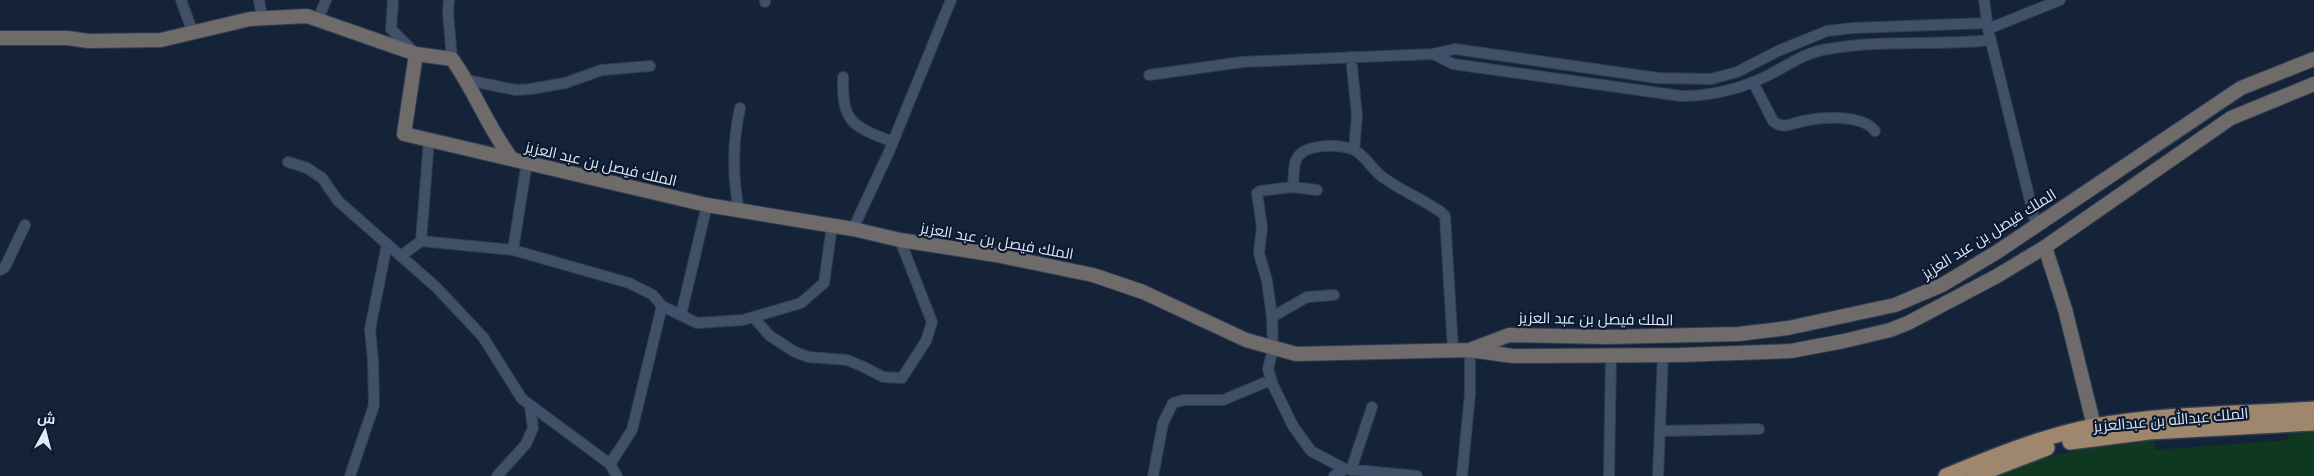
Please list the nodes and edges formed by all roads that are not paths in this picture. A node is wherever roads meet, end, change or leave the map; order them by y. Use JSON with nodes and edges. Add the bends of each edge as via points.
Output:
{"nodes":[{"id":1,"x":181,"y":0,"type":"edge"},
{"id":2,"x":258,"y":0,"type":"edge"},
{"id":3,"x":326,"y":0,"type":"edge"},
{"id":4,"x":393,"y":0,"type":"edge"},
{"id":5,"x":449,"y":0,"type":"edge"},
{"id":6,"x":951,"y":0,"type":"edge"},
{"id":7,"x":1984,"y":0,"type":"edge"},
{"id":8,"x":2060,"y":0,"type":"edge"},
{"id":9,"x":262,"y":18,"type":"junction"},
{"id":10,"x":318,"y":20,"type":"junction"},
{"id":11,"x":1989,"y":31,"type":"junction"},
{"id":12,"x":193,"y":33,"type":"junction"},
{"id":13,"x":0,"y":38,"type":"edge"},
{"id":14,"x":416,"y":54,"type":"junction"},
{"id":15,"x":1434,"y":54,"type":"junction"},
{"id":16,"x":1351,"y":58,"type":"junction"},
{"id":17,"x":452,"y":59,"type":"junction"},
{"id":18,"x":2314,"y":59,"type":"edge"},
{"id":19,"x":650,"y":66,"type":"dead end"},
{"id":20,"x":1149,"y":76,"type":"dead end"},
{"id":21,"x":843,"y":77,"type":"dead end"},
{"id":22,"x":467,"y":80,"type":"junction"},
{"id":23,"x":1753,"y":82,"type":"junction"},
{"id":24,"x":2314,"y":84,"type":"edge"},
{"id":25,"x":740,"y":108,"type":"dead end"},
{"id":26,"x":1875,"y":131,"type":"dead end"},
{"id":27,"x":430,"y":140,"type":"junction"},
{"id":28,"x":893,"y":142,"type":"junction"},
{"id":29,"x":1354,"y":150,"type":"junction"},
{"id":30,"x":512,"y":159,"type":"junction"},
{"id":31,"x":288,"y":162,"type":"dead end"},
{"id":32,"x":527,"y":162,"type":"junction"},
{"id":33,"x":1293,"y":187,"type":"junction"},
{"id":34,"x":1318,"y":190,"type":"dead end"},
{"id":35,"x":707,"y":205,"type":"junction"},
{"id":36,"x":739,"y":210,"type":"junction"},
{"id":37,"x":26,"y":225,"type":"dead end"},
{"id":38,"x":2036,"y":225,"type":"junction"},
{"id":39,"x":832,"y":226,"type":"junction"},
{"id":40,"x":853,"y":229,"type":"junction"},
{"id":41,"x":900,"y":240,"type":"junction"},
{"id":42,"x":421,"y":241,"type":"junction"},
{"id":43,"x":387,"y":244,"type":"junction"},
{"id":44,"x":2045,"y":247,"type":"junction"},
{"id":45,"x":513,"y":250,"type":"junction"},
{"id":46,"x":402,"y":255,"type":"junction"},
{"id":47,"x":0,"y":270,"type":"edge"},
{"id":48,"x":1334,"y":295,"type":"dead end"},
{"id":49,"x":662,"y":306,"type":"junction"},
{"id":50,"x":1882,"y":309,"type":"junction"},
{"id":51,"x":681,"y":315,"type":"junction"},
{"id":52,"x":1272,"y":317,"type":"junction"},
{"id":53,"x":754,"y":318,"type":"junction"},
{"id":54,"x":1890,"y":330,"type":"junction"},
{"id":55,"x":1273,"y":349,"type":"junction"},
{"id":56,"x":1453,"y":350,"type":"junction"},
{"id":57,"x":1470,"y":350,"type":"junction"},
{"id":58,"x":1611,"y":355,"type":"junction"},
{"id":59,"x":1663,"y":355,"type":"junction"},
{"id":60,"x":1271,"y":380,"type":"junction"},
{"id":61,"x":530,"y":406,"type":"junction"},
{"id":62,"x":1372,"y":407,"type":"dead end"},
{"id":63,"x":2314,"y":409,"type":"edge"},
{"id":64,"x":2314,"y":423,"type":"edge"},
{"id":65,"x":2094,"y":426,"type":"junction"},
{"id":66,"x":1759,"y":429,"type":"dead end"},
{"id":67,"x":1660,"y":431,"type":"junction"},
{"id":68,"x":610,"y":464,"type":"junction"},
{"id":69,"x":1348,"y":470,"type":"junction"},
{"id":70,"x":350,"y":476,"type":"edge"},
{"id":71,"x":497,"y":476,"type":"edge"},
{"id":72,"x":616,"y":476,"type":"edge"},
{"id":73,"x":1153,"y":476,"type":"edge"},
{"id":74,"x":1334,"y":476,"type":"edge"},
{"id":75,"x":1417,"y":476,"type":"edge"},
{"id":76,"x":1462,"y":476,"type":"edge"},
{"id":77,"x":1609,"y":476,"type":"edge"},
{"id":78,"x":1658,"y":476,"type":"edge"},
{"id":79,"x":1946,"y":476,"type":"edge"},
{"id":80,"x":1974,"y":476,"type":"edge"}],
"edges":[{"from":1,"to":12,"type":"street"},
{"from":2,"to":9,"type":"street"},
{"from":3,"to":10,"type":"street"},
{"from":4,"to":14,"type":"street","via":[[391,29]]},
{"from":5,"to":17,"type":"street"},
{"from":6,"to":28,"type":"street"},
{"from":7,"to":11,"type":"street"},
{"from":8,"to":11,"type":"street"},
{"from":9,"to":10,"type":"street","via":[[307,16]]},
{"from":9,"to":12,"type":"street"},
{"from":10,"to":14,"type":"street"},
{"from":11,"to":15,"type":"street","via":[[1853,28],[1827,31],[1737,72],[1711,80],[1658,78],[1455,49]]},
{"from":11,"to":23,"type":"street","via":[[1827,49],[1800,57]]},
{"from":11,"to":38,"type":"street"},
{"from":12,"to":13,"type":"street","via":[[161,40]]},
{"from":14,"to":17,"type":"street"},
{"from":14,"to":27,"type":"street","name":"الملك فيصل بن عبد العزيز","via":[[404,134]]},
{"from":15,"to":16,"type":"street"},
{"from":15,"to":23,"type":"street","via":[[1452,64],[1681,96],[1700,96]]},
{"from":16,"to":20,"type":"street","via":[[1242,62]]},
{"from":16,"to":29,"type":"street","via":[[1357,116]]},
{"from":17,"to":22,"type":"street","name":"الملك فيصل بن عبد العزيز"},
{"from":18,"to":38,"type":"street","name":"الملك فيصل بن عبد العزيز","via":[[2241,88]]},
{"from":19,"to":22,"type":"street","via":[[602,70],[565,83],[531,89],[516,90]]},
{"from":21,"to":28,"type":"street","via":[[842,100],[849,119],[872,134]]},
{"from":22,"to":30,"type":"street","name":"الملك فيصل بن عبد العزيز","via":[[497,140]]},
{"from":23,"to":26,"type":"street","via":[[1778,125],[1846,118],[1865,122]]},
{"from":24,"to":44,"type":"street","name":"الملك فيصل بن عبد العزيز","via":[[2231,118]]},
{"from":25,"to":36,"type":"street","via":[[733,141],[733,178]]},
{"from":27,"to":30,"type":"street","name":"الملك فيصل بن عبد العزيز"},
{"from":27,"to":42,"type":"street"},
{"from":28,"to":40,"type":"street"},
{"from":29,"to":33,"type":"street","via":[[1329,146],[1302,153],[1296,158]]},
{"from":29,"to":56,"type":"street","via":[[1382,177],[1444,216]]},
{"from":30,"to":32,"type":"street","name":"الملك فيصل بن عبد العزيز"},
{"from":31,"to":43,"type":"street","via":[[307,168],[322,178],[338,201]]},
{"from":32,"to":35,"type":"street","name":"الملك فيصل بن عبد العزيز"},
{"from":32,"to":45,"type":"street"},
{"from":33,"to":34,"type":"street"},
{"from":33,"to":52,"type":"street","via":[[1260,190],[1256,198],[1262,227],[1260,262],[1267,281]]},
{"from":35,"to":36,"type":"street","name":"الملك فيصل بن عبد العزيز"},
{"from":35,"to":51,"type":"street"},
{"from":36,"to":39,"type":"street","name":"الملك فيصل بن عبد العزيز"},
{"from":37,"to":47,"type":"street","via":[[5,267]]},
{"from":38,"to":50,"type":"street","name":"الملك فيصل بن عبد العزيز","via":[[1942,285]]},
{"from":39,"to":40,"type":"street","name":"الملك فيصل بن عبد العزيز"},
{"from":39,"to":53,"type":"street","via":[[824,282],[801,303]]},
{"from":40,"to":41,"type":"street","name":"الملك فيصل بن عبد العزيز"},
{"from":41,"to":53,"type":"street","via":[[932,322],[926,341],[902,378],[882,377],[847,360],[809,357],[795,352],[770,336]]},
{"from":41,"to":55,"type":"street","name":"الملك فيصل بن عبد العزيز","via":[[1093,275],[1143,292],[1246,340]]},
{"from":42,"to":45,"type":"street"},
{"from":42,"to":46,"type":"street"},
{"from":43,"to":46,"type":"street"},
{"from":43,"to":70,"type":"street","via":[[370,329],[374,405]]},
{"from":44,"to":54,"type":"street","name":"الملك فيصل بن عبد العزيز","via":[[1952,301]]},
{"from":44,"to":65,"type":"street","via":[[2065,309]]},
{"from":45,"to":49,"type":"street","via":[[629,283],[653,295]]},
{"from":46,"to":61,"type":"street","via":[[483,337],[522,399]]},
{"from":48,"to":52,"type":"street","via":[[1307,297]]},
{"from":49,"to":51,"type":"street"},
{"from":49,"to":68,"type":"street","via":[[632,430]]},
{"from":50,"to":54,"type":"street"},
{"from":50,"to":57,"type":"street","name":"الملك فيصل بن عبد العزيز","via":[[1788,328],[1739,334],[1509,335]]},
{"from":51,"to":53,"type":"street","via":[[697,323]]},
{"from":52,"to":55,"type":"street"},
{"from":54,"to":59,"type":"street","name":"الملك فيصل بن عبد العزيز","via":[[1791,351]]},
{"from":55,"to":56,"type":"street","name":"الملك فيصل بن عبد العزيز","via":[[1296,354]]},
{"from":55,"to":60,"type":"street","via":[[1268,370]]},
{"from":56,"to":57,"type":"street","name":"الملك فيصل بن عبد العزيز"},
{"from":57,"to":58,"type":"street","name":"الملك فيصل بن عبد العزيز","via":[[1514,356]]},
{"from":57,"to":76,"type":"street","via":[[1470,394]]},
{"from":58,"to":59,"type":"street","name":"الملك فيصل بن عبد العزيز"},
{"from":58,"to":77,"type":"street"},
{"from":59,"to":67,"type":"street"},
{"from":60,"to":69,"type":"street","via":[[1293,426],[1311,451]]},
{"from":60,"to":73,"type":"street","via":[[1223,400],[1173,403],[1163,423]]},
{"from":61,"to":68,"type":"street"},
{"from":61,"to":71,"type":"street","via":[[533,428],[526,444]]},
{"from":62,"to":69,"type":"street"},
{"from":63,"to":65,"type":"main road","name":"الملك عبدالله بن عبدالعزيز"},
{"from":64,"to":80,"type":"main road","name":"الملك عبدالله بن عبدالعزيز","via":[[2084,439],[2054,446]]},
{"from":65,"to":79,"type":"main road","name":"الملك عبدالله بن عبدالعزيز","via":[[2044,438]]},
{"from":66,"to":67,"type":"street"},
{"from":67,"to":78,"type":"street"},
{"from":68,"to":72,"type":"street"},
{"from":69,"to":74,"type":"street"},
{"from":69,"to":75,"type":"street"}]}
